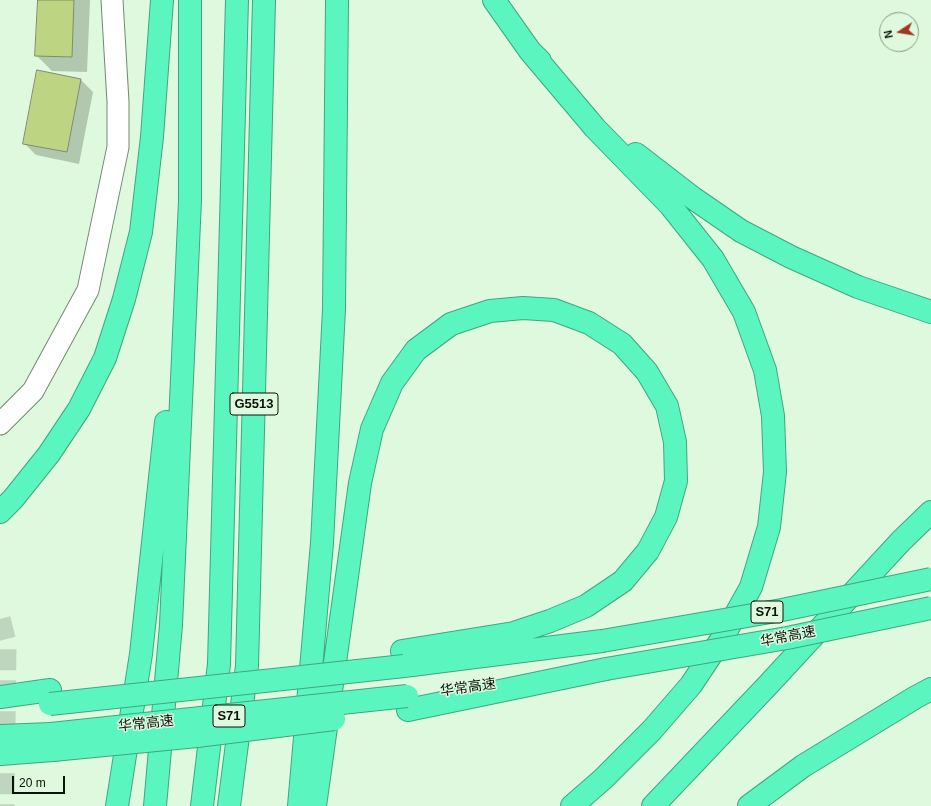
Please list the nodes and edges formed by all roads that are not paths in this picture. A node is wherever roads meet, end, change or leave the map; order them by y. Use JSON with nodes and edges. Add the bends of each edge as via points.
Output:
{"nodes":[{"id":1,"x":112,"y":0,"type":"edge"},
{"id":2,"x":162,"y":0,"type":"edge"},
{"id":3,"x":190,"y":0,"type":"edge"},
{"id":4,"x":237,"y":0,"type":"edge"},
{"id":5,"x":264,"y":0,"type":"edge"},
{"id":6,"x":338,"y":0,"type":"edge"},
{"id":7,"x":494,"y":0,"type":"edge"},
{"id":8,"x":530,"y":51,"type":"junction"},
{"id":9,"x":190,"y":200,"type":"junction"},
{"id":10,"x":931,"y":312,"type":"edge"},
{"id":11,"x":0,"y":424,"type":"edge"},
{"id":12,"x":0,"y":512,"type":"edge"},
{"id":13,"x":931,"y":512,"type":"edge"},
{"id":14,"x":931,"y":579,"type":"edge"},
{"id":15,"x":931,"y":608,"type":"edge"},
{"id":16,"x":403,"y":658,"type":"junction"},
{"id":17,"x":931,"y":689,"type":"edge"},
{"id":18,"x":0,"y":697,"type":"edge"},
{"id":19,"x":50,"y":697,"type":"junction"},
{"id":20,"x":0,"y":707,"type":"edge"},
{"id":21,"x":0,"y":736,"type":"edge"},
{"id":22,"x":52,"y":742,"type":"junction"},
{"id":23,"x":0,"y":754,"type":"edge"},
{"id":24,"x":117,"y":806,"type":"edge"},
{"id":25,"x":155,"y":806,"type":"edge"},
{"id":26,"x":202,"y":806,"type":"edge"},
{"id":27,"x":230,"y":806,"type":"edge"},
{"id":28,"x":299,"y":806,"type":"edge"},
{"id":29,"x":315,"y":806,"type":"edge"},
{"id":30,"x":572,"y":806,"type":"edge"},
{"id":31,"x":653,"y":806,"type":"edge"},
{"id":32,"x":748,"y":806,"type":"edge"}],
"edges":[{"from":1,"to":11,"type":"street","via":[[118,147],[88,290],[33,391]]},
{"from":2,"to":12,"type":"highway","via":[[152,137],[141,232],[124,299],[105,358],[80,409],[49,454]]},
{"from":3,"to":9,"type":"highway"},
{"from":4,"to":26,"type":"highway","number":"G5513","via":[[220,664]]},
{"from":5,"to":27,"type":"highway","number":"G5513","via":[[247,666]]},
{"from":6,"to":28,"type":"highway","via":[[334,309],[322,543]]},
{"from":7,"to":8,"type":"highway"},
{"from":8,"to":10,"type":"highway","via":[[597,120],[635,153],[693,198],[741,230],[791,257],[858,287]]},
{"from":8,"to":30,"type":"highway","via":[[595,128],[670,205],[714,259],[744,312],[765,370],[773,416],[775,472],[769,528],[751,587],[723,638],[691,684],[652,730]]},
{"from":9,"to":24,"type":"highway","via":[[142,654]]},
{"from":9,"to":25,"type":"highway","via":[[170,625]]},
{"from":13,"to":31,"type":"highway"},
{"from":14,"to":16,"type":"highway","name":"华常高速","number":"S71","bridge":true,"via":[[782,610],[602,641]]},
{"from":15,"to":22,"type":"highway","name":"华常高速","number":"S71","bridge":true,"via":[[787,638],[408,703],[196,736]]},
{"from":16,"to":19,"type":"highway","name":"华常高速","number":"S71","bridge":true},
{"from":16,"to":29,"type":"highway","via":[[514,633],[550,622],[586,606],[623,581],[648,551],[666,517],[676,481],[675,442],[667,406],[647,372],[622,344],[589,323],[554,310],[490,310],[451,324],[416,350],[392,383],[372,429],[360,483]]},
{"from":17,"to":32,"type":"highway","via":[[803,766]]},
{"from":18,"to":19,"type":"highway"},
{"from":19,"to":20,"type":"highway","name":"华常高速","number":"S71"},
{"from":21,"to":22,"type":"highway"},
{"from":22,"to":23,"type":"highway"}]}
